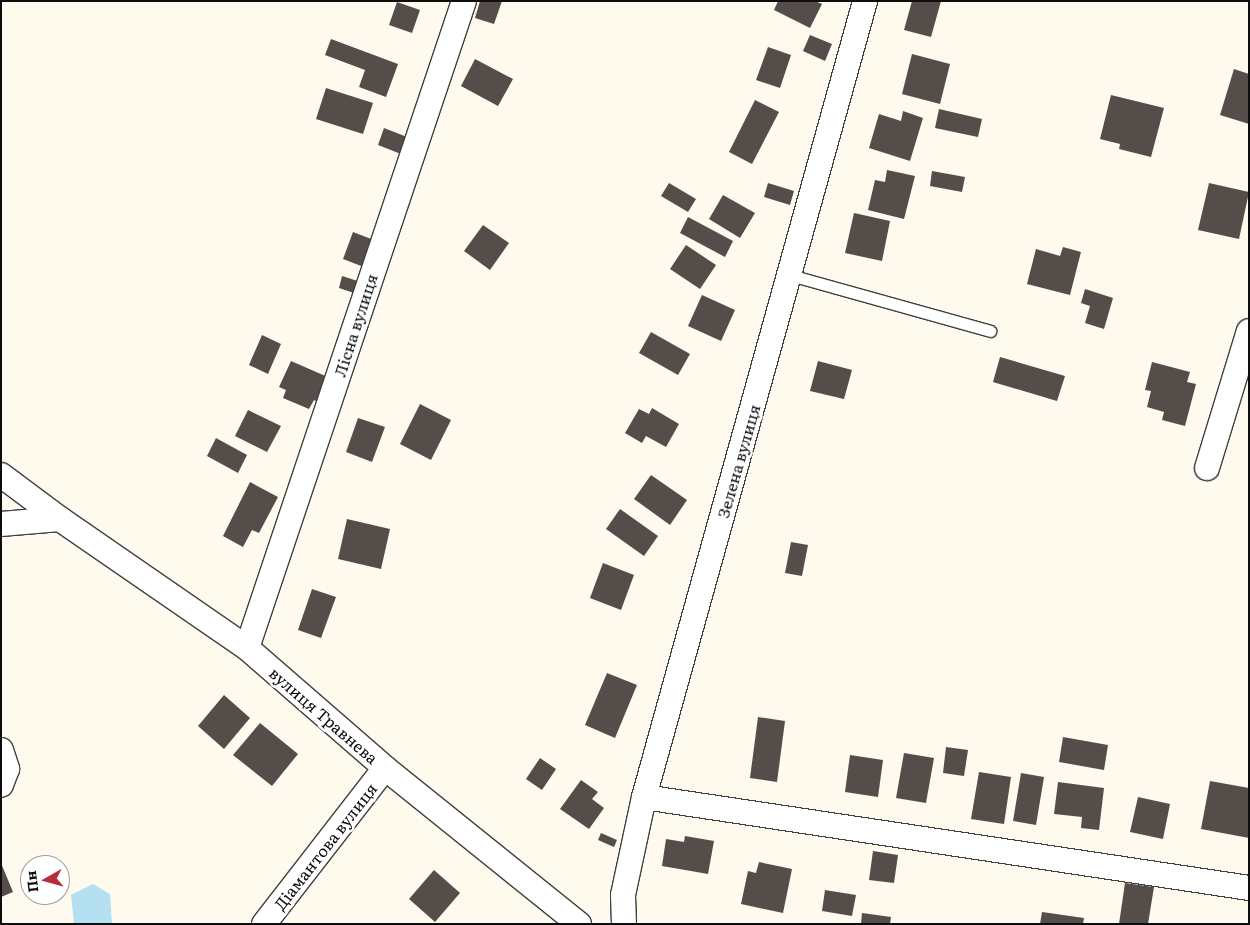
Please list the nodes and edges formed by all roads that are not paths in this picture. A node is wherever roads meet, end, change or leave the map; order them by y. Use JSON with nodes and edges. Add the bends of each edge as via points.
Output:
{"nodes":[{"id":1,"x":464,"y":1,"type":"edge"},
{"id":2,"x":865,"y":1,"type":"edge"},
{"id":3,"x":790,"y":275,"type":"junction"},
{"id":4,"x":990,"y":330,"type":"dead end"},
{"id":5,"x":1249,"y":331,"type":"edge"},
{"id":6,"x":1208,"y":468,"type":"dead end"},
{"id":7,"x":1,"y":475,"type":"edge"},
{"id":8,"x":60,"y":519,"type":"junction"},
{"id":9,"x":1,"y":524,"type":"edge"},
{"id":10,"x":247,"y":648,"type":"junction"},
{"id":11,"x":1,"y":750,"type":"edge"},
{"id":12,"x":385,"y":768,"type":"junction"},
{"id":13,"x":1,"y":785,"type":"edge"},
{"id":14,"x":644,"y":797,"type":"junction"},
{"id":15,"x":1249,"y":888,"type":"edge"},
{"id":16,"x":264,"y":924,"type":"edge"},
{"id":17,"x":579,"y":924,"type":"edge"},
{"id":18,"x":624,"y":924,"type":"edge"}],
"edges":[{"from":1,"to":10,"type":"street","name":"Лісна вулиця"},
{"from":2,"to":3,"type":"street","name":"Зелена вулиця"},
{"from":3,"to":4,"type":"lane"},
{"from":3,"to":14,"type":"street","name":"Зелена вулиця"},
{"from":5,"to":6,"type":"street"},
{"from":7,"to":8,"type":"street","name":"вулиця Травнева"},
{"from":8,"to":9,"type":"street"},
{"from":8,"to":10,"type":"street","name":"вулиця Травнева"},
{"from":10,"to":12,"type":"street","name":"вулиця Травнева"},
{"from":11,"to":13,"type":"street","via":[[7,768]]},
{"from":12,"to":16,"type":"street","name":"Діамантова вулиця"},
{"from":12,"to":17,"type":"street","name":"вулиця Травнева"},
{"from":14,"to":15,"type":"street"},
{"from":14,"to":18,"type":"street","name":"Зелена вулиця","via":[[623,895]]}]}
